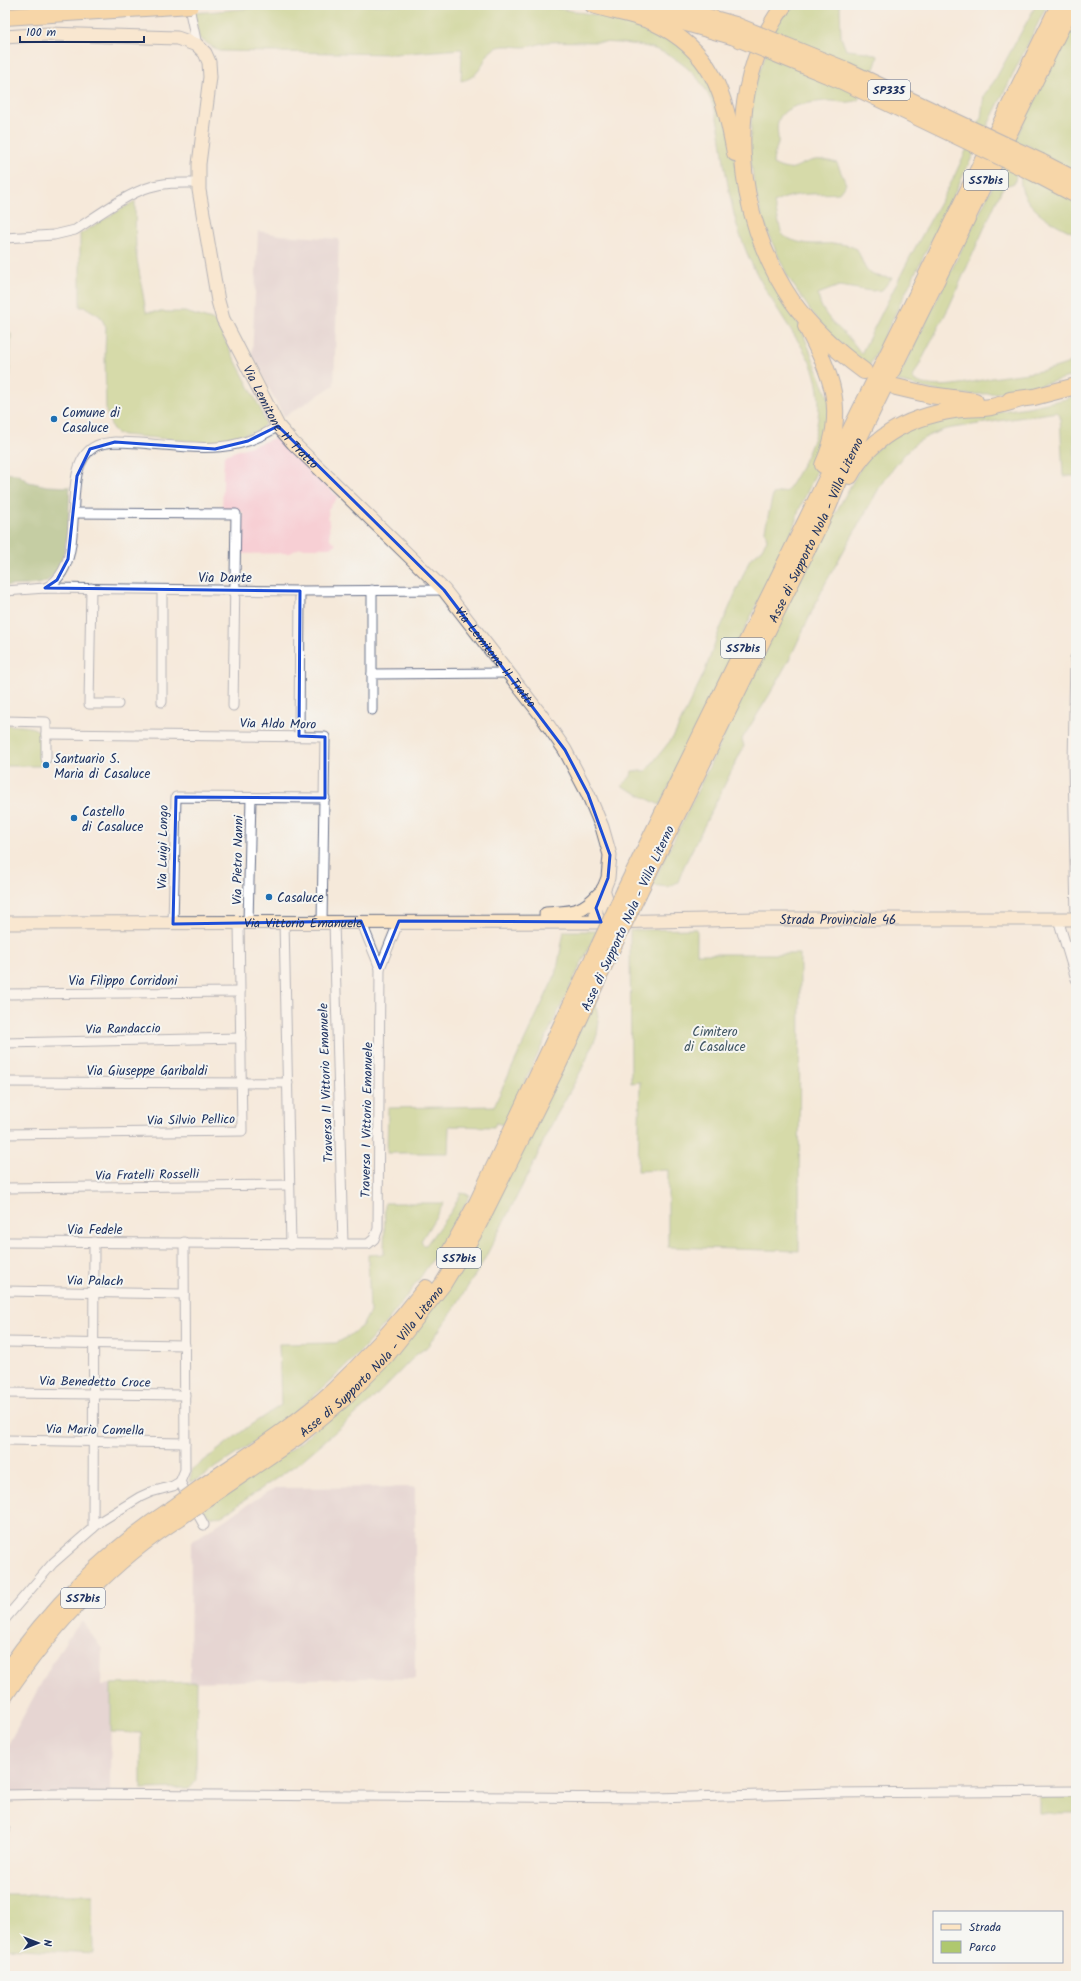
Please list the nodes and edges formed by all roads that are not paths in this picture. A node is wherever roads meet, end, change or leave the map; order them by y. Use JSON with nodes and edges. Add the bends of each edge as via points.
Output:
{"nodes":[{"id":1,"x":21,"y":5,"type":"edge"},
{"id":2,"x":594,"y":5,"type":"edge"},
{"id":3,"x":619,"y":5,"type":"edge"},
{"id":4,"x":666,"y":5,"type":"edge"},
{"id":5,"x":784,"y":5,"type":"edge"},
{"id":6,"x":1058,"y":5,"type":"edge"},
{"id":7,"x":1072,"y":5,"type":"edge"},
{"id":8,"x":5,"y":6,"type":"edge"},
{"id":9,"x":190,"y":8,"type":"edge"},
{"id":10,"x":5,"y":17,"type":"edge"},
{"id":11,"x":733,"y":31,"type":"junction"},
{"id":12,"x":5,"y":37,"type":"edge"},
{"id":13,"x":197,"y":45,"type":"junction"},
{"id":14,"x":1038,"y":168,"type":"junction"},
{"id":15,"x":1076,"y":180,"type":"edge"},
{"id":16,"x":200,"y":182,"type":"junction"},
{"id":17,"x":746,"y":184,"type":"junction"},
{"id":18,"x":1076,"y":195,"type":"edge"},
{"id":19,"x":5,"y":238,"type":"edge"},
{"id":20,"x":793,"y":302,"type":"junction"},
{"id":21,"x":864,"y":370,"type":"dead end"},
{"id":22,"x":1076,"y":386,"type":"edge"},
{"id":23,"x":896,"y":387,"type":"dead end"},
{"id":24,"x":1021,"y":399,"type":"junction"},
{"id":25,"x":278,"y":426,"type":"junction"},
{"id":26,"x":828,"y":507,"type":"junction"},
{"id":27,"x":73,"y":513,"type":"junction"},
{"id":28,"x":806,"y":519,"type":"junction"},
{"id":29,"x":45,"y":588,"type":"junction"},
{"id":30,"x":91,"y":588,"type":"junction"},
{"id":31,"x":162,"y":590,"type":"junction"},
{"id":32,"x":235,"y":590,"type":"junction"},
{"id":33,"x":372,"y":590,"type":"junction"},
{"id":34,"x":444,"y":590,"type":"junction"},
{"id":35,"x":5,"y":591,"type":"edge"},
{"id":36,"x":300,"y":591,"type":"junction"},
{"id":37,"x":1075,"y":658,"type":"edge"},
{"id":38,"x":509,"y":673,"type":"junction"},
{"id":39,"x":372,"y":674,"type":"junction"},
{"id":40,"x":162,"y":702,"type":"dead end"},
{"id":41,"x":118,"y":704,"type":"dead end"},
{"id":42,"x":234,"y":706,"type":"dead end"},
{"id":43,"x":372,"y":710,"type":"dead end"},
{"id":44,"x":5,"y":721,"type":"edge"},
{"id":45,"x":46,"y":734,"type":"junction"},
{"id":46,"x":299,"y":736,"type":"junction"},
{"id":47,"x":46,"y":759,"type":"dead end"},
{"id":48,"x":251,"y":798,"type":"junction"},
{"id":49,"x":325,"y":798,"type":"junction"},
{"id":50,"x":603,"y":889,"type":"junction"},
{"id":51,"x":632,"y":891,"type":"junction"},
{"id":52,"x":1076,"y":918,"type":"edge"},
{"id":53,"x":1058,"y":919,"type":"junction"},
{"id":54,"x":328,"y":921,"type":"junction"},
{"id":55,"x":361,"y":921,"type":"junction"},
{"id":56,"x":399,"y":921,"type":"junction"},
{"id":57,"x":635,"y":921,"type":"junction"},
{"id":58,"x":244,"y":922,"type":"junction"},
{"id":59,"x":284,"y":922,"type":"junction"},
{"id":60,"x":527,"y":922,"type":"junction"},
{"id":61,"x":601,"y":922,"type":"junction"},
{"id":62,"x":5,"y":923,"type":"edge"},
{"id":63,"x":173,"y":924,"type":"junction"},
{"id":64,"x":380,"y":968,"type":"junction"},
{"id":65,"x":1076,"y":979,"type":"edge"},
{"id":66,"x":240,"y":992,"type":"junction"},
{"id":67,"x":5,"y":994,"type":"edge"},
{"id":68,"x":241,"y":1038,"type":"junction"},
{"id":69,"x":5,"y":1043,"type":"edge"},
{"id":70,"x":5,"y":1082,"type":"edge"},
{"id":71,"x":288,"y":1083,"type":"junction"},
{"id":72,"x":241,"y":1084,"type":"junction"},
{"id":73,"x":5,"y":1134,"type":"edge"},
{"id":74,"x":289,"y":1186,"type":"junction"},
{"id":75,"x":5,"y":1188,"type":"edge"},
{"id":76,"x":5,"y":1242,"type":"edge"},
{"id":77,"x":94,"y":1242,"type":"junction"},
{"id":78,"x":184,"y":1242,"type":"junction"},
{"id":79,"x":291,"y":1244,"type":"junction"},
{"id":80,"x":343,"y":1244,"type":"junction"},
{"id":81,"x":5,"y":1291,"type":"edge"},
{"id":82,"x":94,"y":1294,"type":"junction"},
{"id":83,"x":184,"y":1294,"type":"junction"},
{"id":84,"x":5,"y":1342,"type":"edge"},
{"id":85,"x":94,"y":1343,"type":"junction"},
{"id":86,"x":185,"y":1345,"type":"junction"},
{"id":87,"x":5,"y":1393,"type":"edge"},
{"id":88,"x":94,"y":1394,"type":"junction"},
{"id":89,"x":185,"y":1395,"type":"junction"},
{"id":90,"x":5,"y":1440,"type":"edge"},
{"id":91,"x":93,"y":1442,"type":"junction"},
{"id":92,"x":185,"y":1443,"type":"junction"},
{"id":93,"x":180,"y":1482,"type":"junction"},
{"id":94,"x":175,"y":1513,"type":"junction"},
{"id":95,"x":204,"y":1525,"type":"dead end"},
{"id":96,"x":93,"y":1528,"type":"junction"},
{"id":97,"x":5,"y":1619,"type":"edge"},
{"id":98,"x":5,"y":1674,"type":"edge"},
{"id":99,"x":5,"y":1695,"type":"edge"},
{"id":100,"x":1076,"y":1791,"type":"edge"},
{"id":101,"x":5,"y":1795,"type":"edge"}],
"edges":[{"from":1,"to":8,"type":"highway"},
{"from":2,"to":17,"type":"highway","via":[[651,21],[678,36],[698,55],[713,77],[724,102],[738,165]]},
{"from":3,"to":11,"type":"highway","number":"SP335"},
{"from":4,"to":11,"type":"highway","number":"SP335"},
{"from":5,"to":17,"type":"highway","via":[[768,31],[747,85],[743,128]]},
{"from":6,"to":28,"type":"highway","name":"Asse di Supporto Nola - Villa Literno","number":"SS7bis"},
{"from":7,"to":26,"type":"highway","name":"Asse di Supporto Nola - Villa Literno","number":"SS7bis","via":[[873,409]]},
{"from":9,"to":10,"type":"highway","bridge":true},
{"from":9,"to":13,"type":"street"},
{"from":11,"to":14,"type":"highway","number":"SP335","bridge":true},
{"from":12,"to":13,"type":"street","via":[[48,34],[178,38]]},
{"from":13,"to":16,"type":"street","name":"Via Lemitone II Tratto","via":[[209,62],[210,77],[199,164]]},
{"from":14,"to":15,"type":"highway","number":"SP335"},
{"from":14,"to":18,"type":"highway","number":"SP335"},
{"from":16,"to":19,"type":"street","via":[[149,187],[134,193],[70,231],[54,235]]},
{"from":16,"to":25,"type":"street","name":"Via Lemitone II Tratto","via":[[214,279],[223,319]]},
{"from":17,"to":20,"type":"highway","via":[[758,234],[772,266]]},
{"from":20,"to":21,"type":"highway","via":[[824,337]]},
{"from":20,"to":28,"type":"highway","via":[[830,374],[835,405],[830,444],[810,493]]},
{"from":22,"to":24,"type":"highway"},
{"from":23,"to":24,"type":"highway","via":[[964,401]]},
{"from":24,"to":26,"type":"highway","via":[[991,407],[924,416],[897,428],[869,450],[855,467],[840,494]]},
{"from":25,"to":27,"type":"street","via":[[267,434],[248,441],[215,448],[124,442],[96,446],[86,454],[78,471]]},
{"from":25,"to":34,"type":"street","name":"Via Lemitone II Tratto"},
{"from":26,"to":51,"type":"highway","name":"Asse di Supporto Nola - Villa Literno","number":"SS7bis"},
{"from":27,"to":29,"type":"street","via":[[66,566],[57,580]]},
{"from":27,"to":32,"type":"street","via":[[236,514]]},
{"from":28,"to":51,"type":"highway","name":"Asse di Supporto Nola - Villa Literno","number":"SS7bis"},
{"from":29,"to":30,"type":"street","name":"Via Dante"},
{"from":29,"to":35,"type":"street","name":"Via Dante"},
{"from":30,"to":31,"type":"street","name":"Via Dante"},
{"from":30,"to":41,"type":"street","via":[[89,704]]},
{"from":31,"to":32,"type":"street","name":"Via Dante"},
{"from":31,"to":40,"type":"street"},
{"from":32,"to":36,"type":"street","name":"Via Dante"},
{"from":32,"to":42,"type":"street"},
{"from":33,"to":34,"type":"street","name":"Via Dante"},
{"from":33,"to":36,"type":"street","name":"Via Dante"},
{"from":33,"to":39,"type":"street"},
{"from":34,"to":38,"type":"street","name":"Via Lemitone II Tratto"},
{"from":36,"to":46,"type":"street"},
{"from":37,"to":52,"type":"street","via":[[1073,762]]},
{"from":38,"to":39,"type":"street"},
{"from":38,"to":50,"type":"street","name":"Via Lemitone II Tratto","via":[[565,750],[588,794],[610,854],[608,878]]},
{"from":39,"to":43,"type":"street"},
{"from":44,"to":45,"type":"street","via":[[46,722]]},
{"from":45,"to":46,"type":"street","name":"Via Aldo Moro"},
{"from":45,"to":47,"type":"street"},
{"from":46,"to":49,"type":"street","name":"Via Aldo Moro","via":[[325,737]]},
{"from":48,"to":49,"type":"street"},
{"from":48,"to":58,"type":"street","name":"Via Pietro Nanni"},
{"from":48,"to":63,"type":"street","name":"Via Luigi Longo","via":[[176,797]]},
{"from":49,"to":54,"type":"street","name":"Via Aldo Moro"},
{"from":50,"to":57,"type":"street","via":[[610,911]]},
{"from":50,"to":60,"type":"street","via":[[590,904],[577,912],[543,915]]},
{"from":50,"to":61,"type":"street","name":"Via Lemitone II Tratto","via":[[604,910]]},
{"from":51,"to":94,"type":"highway","name":"Asse di Supporto Nola - Villa Literno","number":"SS7bis","bridge":true,"via":[[477,1203],[430,1284],[369,1356],[334,1390]]},
{"from":52,"to":53,"type":"street","name":"Strada Provinciale 46"},
{"from":53,"to":57,"type":"street","name":"Strada Provinciale 46"},
{"from":53,"to":65,"type":"street"},
{"from":54,"to":55,"type":"street","name":"Via Vittorio Emanuele"},
{"from":54,"to":59,"type":"street","name":"Via Vittorio Emanuele"},
{"from":54,"to":80,"type":"street","name":"Traversa II Vittorio Emanuele"},
{"from":55,"to":56,"type":"street","name":"Via Vittorio Emanuele"},
{"from":55,"to":64,"type":"street","name":"Traversa I Vittorio Emanuele"},
{"from":56,"to":60,"type":"street","name":"Via Vittorio Emanuele"},
{"from":56,"to":64,"type":"street","name":"Traversa I Vittorio Emanuele"},
{"from":57,"to":61,"type":"street","name":"Strada Provinciale 46"},
{"from":58,"to":59,"type":"street","name":"Via Vittorio Emanuele"},
{"from":58,"to":63,"type":"street","name":"Via Vittorio Emanuele"},
{"from":58,"to":66,"type":"street","name":"Via Silvio Pellico"},
{"from":59,"to":71,"type":"street"},
{"from":60,"to":61,"type":"street","name":"Via Vittorio Emanuele"},
{"from":62,"to":63,"type":"street","name":"Via Vittorio Emanuele"},
{"from":64,"to":80,"type":"street","name":"Traversa I Vittorio Emanuele","via":[[378,1229],[374,1239],[368,1244]]},
{"from":66,"to":67,"type":"street","name":"Via Filippo Corridoni"},
{"from":66,"to":68,"type":"street","name":"Via Silvio Pellico"},
{"from":68,"to":69,"type":"street","name":"Via Randaccio"},
{"from":68,"to":72,"type":"street","name":"Via Silvio Pellico"},
{"from":70,"to":72,"type":"street","name":"Via Giuseppe Garibaldi"},
{"from":71,"to":72,"type":"street","name":"Via Giuseppe Garibaldi"},
{"from":71,"to":74,"type":"street"},
{"from":72,"to":73,"type":"street","name":"Via Silvio Pellico","via":[[242,1131]]},
{"from":74,"to":75,"type":"street","name":"Via Fratelli Rosselli"},
{"from":74,"to":79,"type":"street"},
{"from":76,"to":77,"type":"street","name":"Via Fedele"},
{"from":77,"to":78,"type":"street","name":"Via Fedele"},
{"from":77,"to":82,"type":"street"},
{"from":78,"to":79,"type":"street","name":"Via Fedele"},
{"from":78,"to":83,"type":"street"},
{"from":79,"to":80,"type":"street","name":"Via Fedele"},
{"from":81,"to":82,"type":"street","name":"Via Palach"},
{"from":82,"to":83,"type":"street","name":"Via Palach"},
{"from":82,"to":85,"type":"street"},
{"from":83,"to":86,"type":"street"},
{"from":84,"to":85,"type":"street"},
{"from":85,"to":86,"type":"street"},
{"from":85,"to":88,"type":"street"},
{"from":86,"to":89,"type":"street"},
{"from":87,"to":88,"type":"street","name":"Via Benedetto Croce"},
{"from":88,"to":89,"type":"street","name":"Via Benedetto Croce"},
{"from":88,"to":91,"type":"street"},
{"from":89,"to":92,"type":"street"},
{"from":90,"to":91,"type":"street","name":"Via Mario Comella"},
{"from":91,"to":92,"type":"street","name":"Via Mario Comella"},
{"from":91,"to":96,"type":"street"},
{"from":92,"to":93,"type":"street","via":[[185,1470]]},
{"from":93,"to":95,"type":"street"},
{"from":93,"to":96,"type":"street","via":[[124,1505]]},
{"from":94,"to":98,"type":"highway","name":"Asse di Supporto Nola - Villa Literno","number":"SS7bis","via":[[130,1538],[88,1576],[38,1630]]},
{"from":94,"to":99,"type":"highway","name":"Asse di Supporto Nola - Villa Literno","number":"SS7bis","via":[[77,1604],[39,1648]]},
{"from":96,"to":97,"type":"street","via":[[53,1563]]},
{"from":100,"to":101,"type":"street","via":[[832,1793],[656,1798]]}]}
